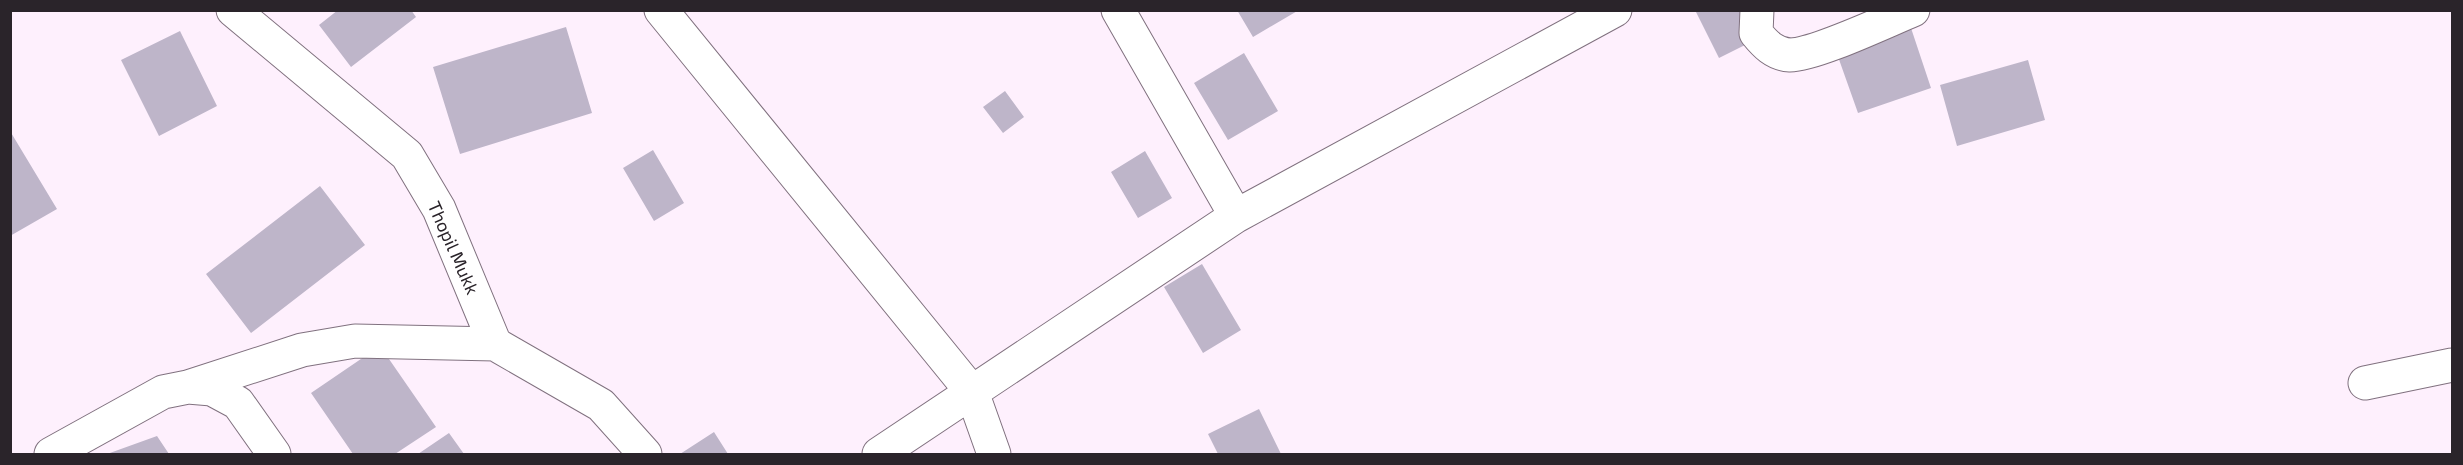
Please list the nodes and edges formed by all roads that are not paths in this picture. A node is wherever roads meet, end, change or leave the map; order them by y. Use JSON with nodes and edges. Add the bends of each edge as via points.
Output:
{"nodes":[{"id":1,"x":233,"y":10,"type":"edge"},
{"id":2,"x":662,"y":10,"type":"edge"},
{"id":3,"x":1118,"y":10,"type":"edge"},
{"id":4,"x":1615,"y":10,"type":"edge"},
{"id":5,"x":1757,"y":10,"type":"edge"},
{"id":6,"x":1913,"y":10,"type":"edge"},
{"id":7,"x":1236,"y":216,"type":"junction"},
{"id":8,"x":495,"y":344,"type":"junction"},
{"id":9,"x":2452,"y":364,"type":"edge"},
{"id":10,"x":2365,"y":383,"type":"dead end"},
{"id":11,"x":188,"y":387,"type":"junction"},
{"id":12,"x":972,"y":392,"type":"junction"},
{"id":13,"x":51,"y":454,"type":"edge"},
{"id":14,"x":274,"y":454,"type":"edge"},
{"id":15,"x":645,"y":454,"type":"edge"},
{"id":16,"x":879,"y":454,"type":"edge"},
{"id":17,"x":994,"y":454,"type":"edge"}],
"edges":[{"from":1,"to":8,"type":"street","name":"Thopil Mukk","via":[[407,155],[439,209]]},
{"from":2,"to":12,"type":"street"},
{"from":3,"to":7,"type":"street"},
{"from":4,"to":7,"type":"street"},
{"from":5,"to":6,"type":"street","via":[[1756,33],[1767,48],[1788,55],[1808,52]]},
{"from":7,"to":12,"type":"street"},
{"from":8,"to":11,"type":"street","via":[[355,341],[302,350]]},
{"from":8,"to":15,"type":"street","via":[[601,405]]},
{"from":9,"to":10,"type":"street"},
{"from":11,"to":13,"type":"street","via":[[163,392]]},
{"from":11,"to":14,"type":"street","via":[[212,389],[238,403]]},
{"from":12,"to":16,"type":"street"},
{"from":12,"to":17,"type":"street"}]}
